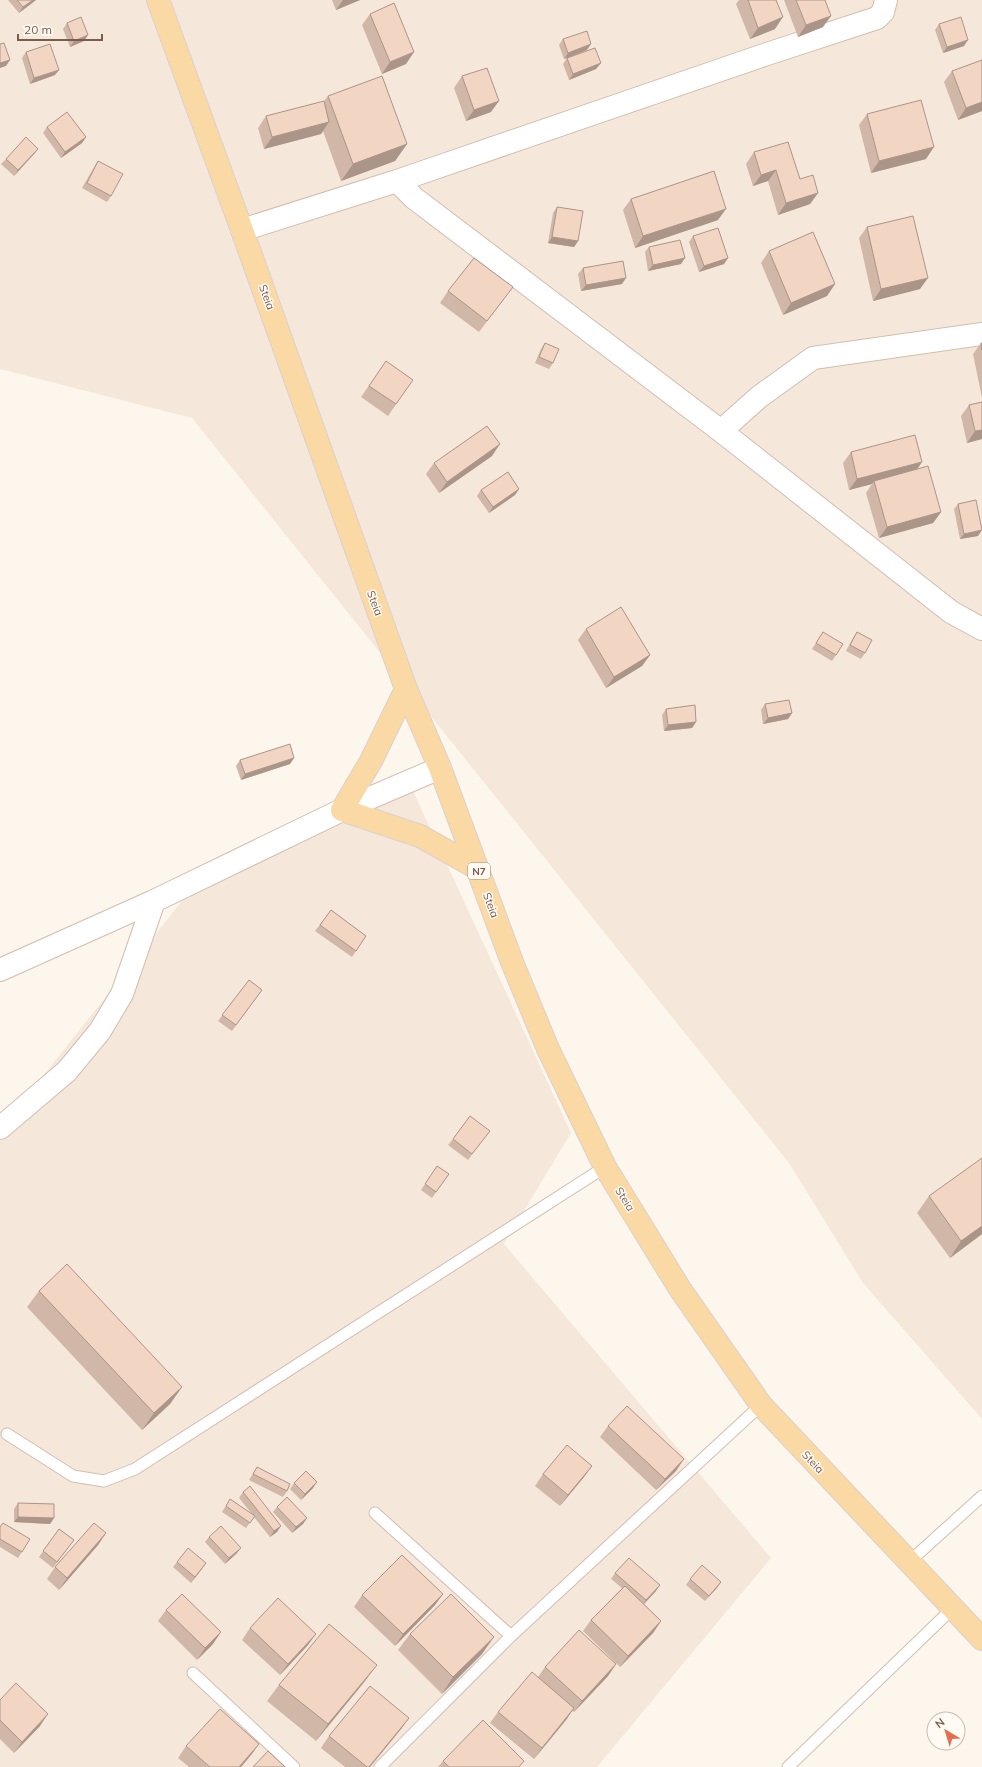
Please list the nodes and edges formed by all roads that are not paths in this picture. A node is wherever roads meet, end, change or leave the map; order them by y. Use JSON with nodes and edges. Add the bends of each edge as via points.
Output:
{"nodes":[{"id":1,"x":158,"y":0,"type":"edge"},
{"id":2,"x":886,"y":0,"type":"edge"},
{"id":3,"x":397,"y":181,"type":"junction"},
{"id":4,"x":242,"y":230,"type":"junction"},
{"id":5,"x":982,"y":334,"type":"edge"},
{"id":6,"x":721,"y":431,"type":"junction"},
{"id":7,"x":982,"y":629,"type":"edge"},
{"id":8,"x":406,"y":689,"type":"junction"},
{"id":9,"x":440,"y":768,"type":"junction"},
{"id":10,"x":342,"y":810,"type":"junction"},
{"id":11,"x":477,"y":868,"type":"junction"},
{"id":12,"x":154,"y":901,"type":"junction"},
{"id":13,"x":0,"y":970,"type":"edge"},
{"id":14,"x":0,"y":1128,"type":"edge"},
{"id":15,"x":605,"y":1167,"type":"junction"},
{"id":16,"x":761,"y":1405,"type":"junction"},
{"id":17,"x":7,"y":1434,"type":"dead end"},
{"id":18,"x":982,"y":1496,"type":"edge"},
{"id":19,"x":374,"y":1513,"type":"dead end"},
{"id":20,"x":908,"y":1562,"type":"junction"},
{"id":21,"x":953,"y":1608,"type":"junction"},
{"id":22,"x":511,"y":1636,"type":"junction"},
{"id":23,"x":982,"y":1639,"type":"edge"},
{"id":24,"x":193,"y":1673,"type":"dead end"},
{"id":25,"x":294,"y":1767,"type":"edge"},
{"id":26,"x":380,"y":1767,"type":"edge"},
{"id":27,"x":788,"y":1767,"type":"edge"}],
"edges":[{"from":1,"to":4,"type":"main road","name":"Steia","number":"N7"},
{"from":2,"to":3,"type":"street","via":[[883,12],[877,18]]},
{"from":3,"to":4,"type":"street"},
{"from":3,"to":6,"type":"street","via":[[414,198]]},
{"from":4,"to":8,"type":"main road","name":"Steia","number":"N7"},
{"from":5,"to":6,"type":"street","via":[[813,358],[759,397]]},
{"from":6,"to":7,"type":"street","via":[[951,612]]},
{"from":8,"to":9,"type":"main road","name":"Steia","number":"N7"},
{"from":8,"to":10,"type":"main road","via":[[371,761]]},
{"from":9,"to":10,"type":"street"},
{"from":9,"to":11,"type":"main road","name":"Steia","number":"N7"},
{"from":10,"to":11,"type":"main road","via":[[420,836]]},
{"from":10,"to":12,"type":"street"},
{"from":11,"to":15,"type":"main road","name":"Steia","number":"N7","via":[[548,1049]]},
{"from":12,"to":13,"type":"street"},
{"from":12,"to":14,"type":"street","via":[[122,994],[100,1031],[67,1071]]},
{"from":15,"to":16,"type":"main road","name":"Steia","number":"N7","via":[[680,1289]]},
{"from":15,"to":17,"type":"lane","via":[[135,1469],[104,1481],[73,1476]]},
{"from":16,"to":20,"type":"main road","name":"Steia","number":"N7"},
{"from":16,"to":22,"type":"lane"},
{"from":18,"to":20,"type":"lane"},
{"from":19,"to":22,"type":"lane"},
{"from":20,"to":21,"type":"main road","name":"Steia","number":"N7"},
{"from":21,"to":23,"type":"main road","name":"Steia","number":"N7"},
{"from":21,"to":27,"type":"lane"},
{"from":22,"to":26,"type":"lane"},
{"from":24,"to":25,"type":"lane"}]}
